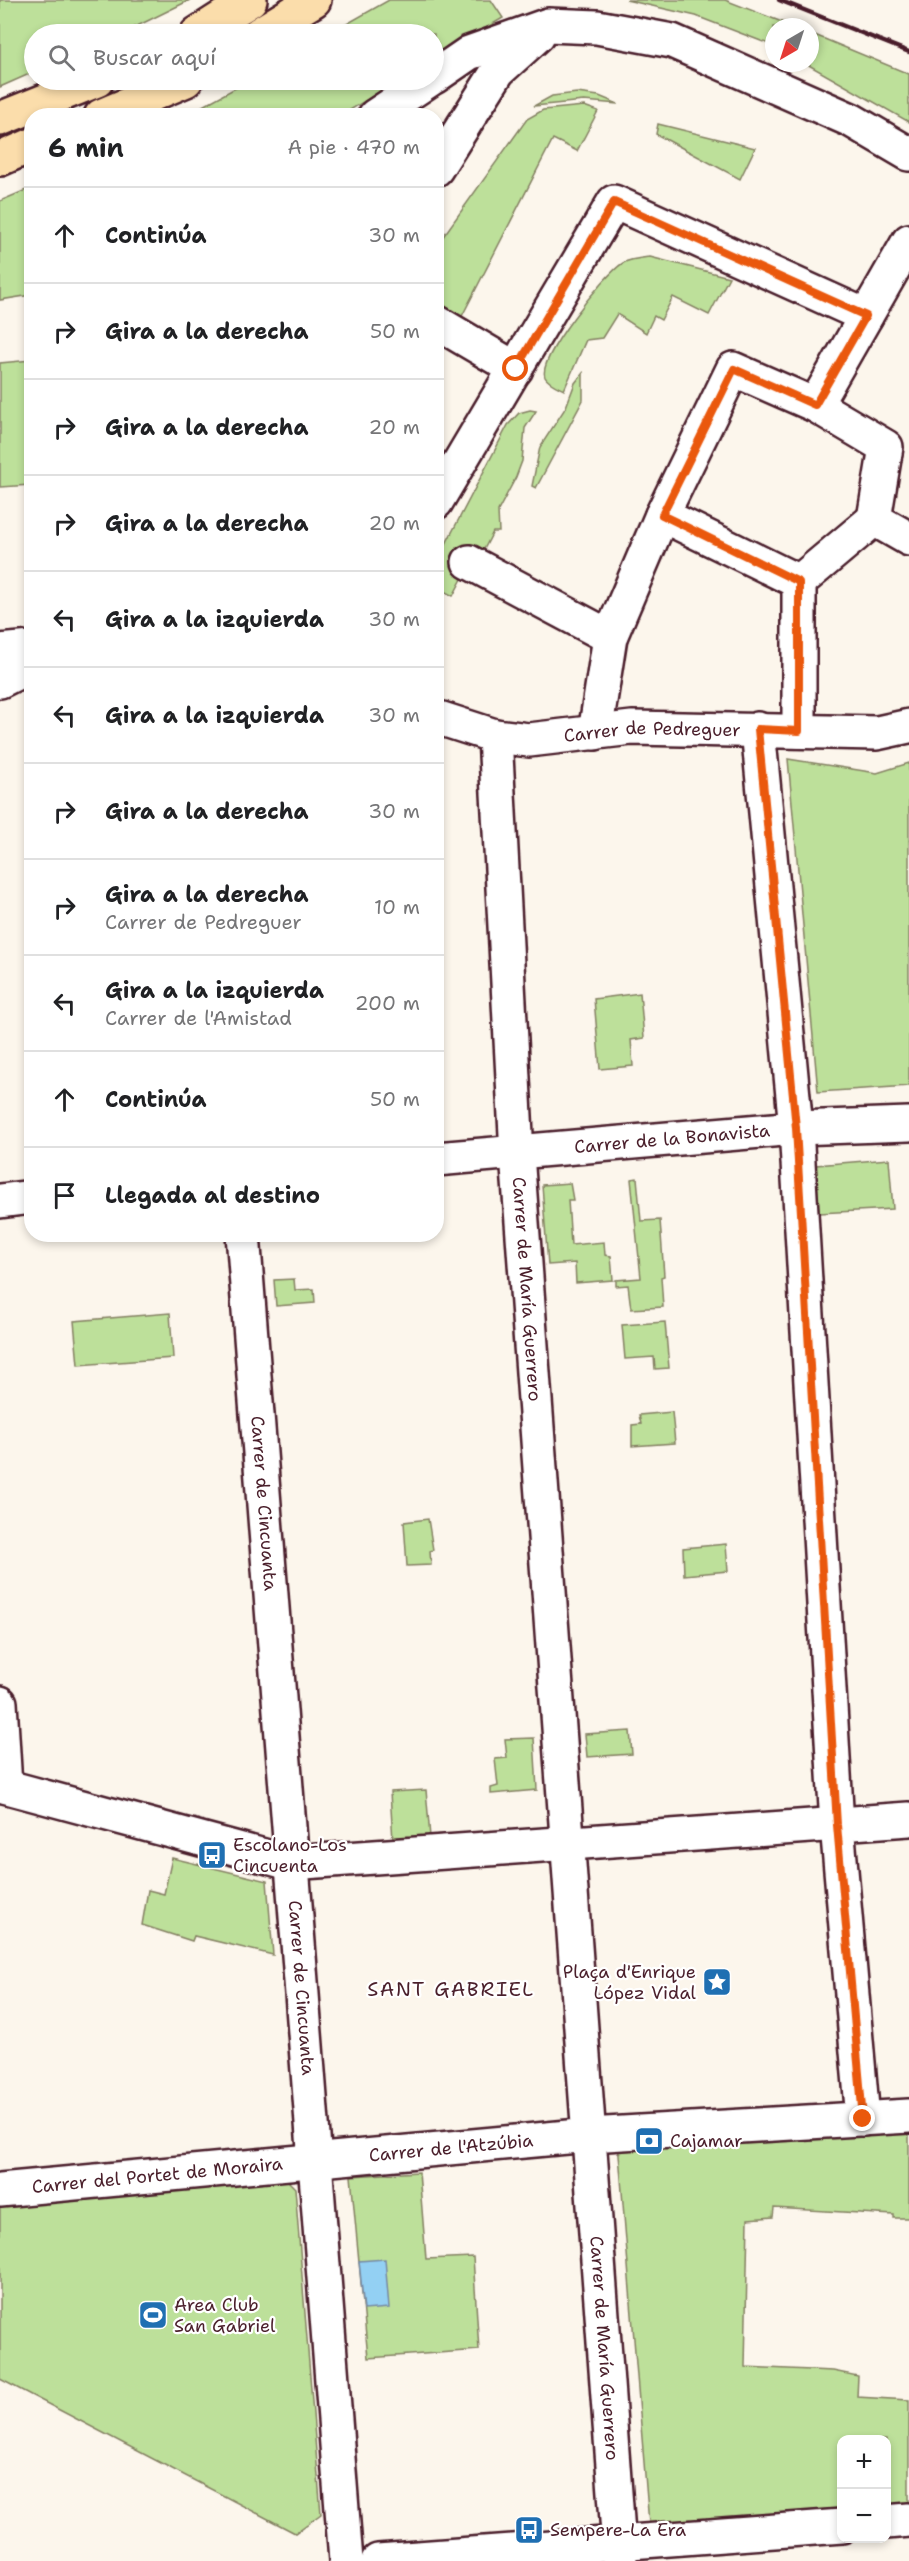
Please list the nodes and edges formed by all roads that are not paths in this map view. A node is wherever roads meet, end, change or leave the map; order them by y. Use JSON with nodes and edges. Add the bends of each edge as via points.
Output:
{"nodes":[{"id":1,"x":250,"y":0,"type":"edge"},
{"id":2,"x":314,"y":0,"type":"edge"},
{"id":3,"x":213,"y":24,"type":"edge"},
{"id":4,"x":275,"y":24,"type":"edge"},
{"id":5,"x":548,"y":26,"type":"junction"},
{"id":6,"x":444,"y":70,"type":"edge"},
{"id":7,"x":71,"y":90,"type":"edge"},
{"id":8,"x":162,"y":90,"type":"edge"},
{"id":9,"x":414,"y":90,"type":"edge"},
{"id":10,"x":26,"y":108,"type":"edge"},
{"id":11,"x":120,"y":108,"type":"edge"},
{"id":12,"x":387,"y":108,"type":"edge"},
{"id":13,"x":24,"y":109,"type":"edge"},
{"id":14,"x":0,"y":118,"type":"edge"},
{"id":15,"x":24,"y":148,"type":"edge"},
{"id":16,"x":909,"y":154,"type":"edge"},
{"id":17,"x":444,"y":156,"type":"edge"},
{"id":18,"x":0,"y":159,"type":"edge"},
{"id":19,"x":909,"y":241,"type":"edge"},
{"id":20,"x":900,"y":278,"type":"edge"},
{"id":21,"x":866,"y":316,"type":"junction"},
{"id":22,"x":444,"y":327,"type":"edge"},
{"id":23,"x":516,"y":369,"type":"junction"},
{"id":24,"x":815,"y":405,"type":"junction"},
{"id":25,"x":444,"y":489,"type":"edge"},
{"id":26,"x":662,"y":515,"type":"junction"},
{"id":27,"x":874,"y":519,"type":"junction"},
{"id":28,"x":909,"y":540,"type":"edge"},
{"id":29,"x":469,"y":562,"type":"dead end"},
{"id":30,"x":799,"y":582,"type":"junction"},
{"id":31,"x":610,"y":637,"type":"junction"},
{"id":32,"x":24,"y":649,"type":"edge"},
{"id":33,"x":0,"y":651,"type":"edge"},
{"id":34,"x":24,"y":669,"type":"edge"},
{"id":35,"x":0,"y":681,"type":"edge"},
{"id":36,"x":444,"y":720,"type":"edge"},
{"id":37,"x":909,"y":726,"type":"edge"},
{"id":38,"x":758,"y":729,"type":"junction"},
{"id":39,"x":799,"y":731,"type":"junction"},
{"id":40,"x":595,"y":733,"type":"junction"},
{"id":41,"x":495,"y":736,"type":"junction"},
{"id":42,"x":909,"y":1124,"type":"edge"},
{"id":43,"x":796,"y":1128,"type":"junction"},
{"id":44,"x":517,"y":1154,"type":"junction"},
{"id":45,"x":444,"y":1159,"type":"edge"},
{"id":46,"x":24,"y":1198,"type":"edge"},
{"id":47,"x":0,"y":1200,"type":"edge"},
{"id":48,"x":244,"y":1242,"type":"edge"},
{"id":49,"x":0,"y":1703,"type":"edge"},
{"id":50,"x":3,"y":1786,"type":"edge"},
{"id":51,"x":909,"y":1819,"type":"edge"},
{"id":52,"x":837,"y":1825,"type":"junction"},
{"id":53,"x":566,"y":1841,"type":"junction"},
{"id":54,"x":290,"y":1863,"type":"junction"},
{"id":55,"x":909,"y":2115,"type":"edge"},
{"id":56,"x":863,"y":2119,"type":"junction"},
{"id":57,"x":589,"y":2135,"type":"junction"},
{"id":58,"x":315,"y":2162,"type":"junction"},
{"id":59,"x":0,"y":2190,"type":"edge"},
{"id":60,"x":909,"y":2520,"type":"edge"},
{"id":61,"x":891,"y":2522,"type":"edge"},
{"id":62,"x":837,"y":2527,"type":"edge"},
{"id":63,"x":620,"y":2552,"type":"edge"},
{"id":64,"x":346,"y":2561,"type":"edge"},
{"id":65,"x":378,"y":2561,"type":"edge"}],
"edges":[{"from":1,"to":3,"type":"main road"},
{"from":2,"to":4,"type":"main road"},
{"from":5,"to":6,"type":"street","via":[[469,53]]},
{"from":5,"to":16,"type":"street","via":[[597,27],[672,41],[851,120]]},
{"from":5,"to":17,"type":"street","via":[[498,71]]},
{"from":7,"to":10,"type":"main road"},
{"from":8,"to":11,"type":"main road"},
{"from":9,"to":12,"type":"street"},
{"from":13,"to":14,"type":"main road"},
{"from":15,"to":18,"type":"main road"},
{"from":19,"to":20,"type":"street"},
{"from":20,"to":21,"type":"street"},
{"from":21,"to":23,"type":"street","via":[[614,202]]},
{"from":21,"to":24,"type":"street"},
{"from":22,"to":23,"type":"street"},
{"from":23,"to":25,"type":"street"},
{"from":24,"to":26,"type":"street","via":[[734,369]]},
{"from":24,"to":27,"type":"street","via":[[886,447]]},
{"from":26,"to":30,"type":"street"},
{"from":26,"to":31,"type":"street"},
{"from":27,"to":28,"type":"street"},
{"from":27,"to":30,"type":"street"},
{"from":29,"to":31,"type":"street"},
{"from":30,"to":39,"type":"street"},
{"from":31,"to":40,"type":"street"},
{"from":32,"to":33,"type":"street"},
{"from":34,"to":35,"type":"street"},
{"from":36,"to":41,"type":"street","name":"Carrer de Pedreguer"},
{"from":37,"to":39,"type":"street","name":"Carrer de Pedreguer","via":[[877,733]]},
{"from":38,"to":39,"type":"street","name":"Carrer de Pedreguer"},
{"from":38,"to":40,"type":"street","name":"Carrer de Pedreguer","via":[[632,728]]},
{"from":38,"to":43,"type":"street"},
{"from":40,"to":41,"type":"street","name":"Carrer de Pedreguer","via":[[529,740]]},
{"from":41,"to":44,"type":"street","name":"Carrer de María Guerrero"},
{"from":42,"to":43,"type":"street","name":"Carrer de la Bonavista"},
{"from":43,"to":44,"type":"street","name":"Carrer de la Bonavista"},
{"from":43,"to":52,"type":"street"},
{"from":44,"to":45,"type":"street","name":"Carrer de la Bonavista"},
{"from":44,"to":53,"type":"street","name":"Carrer de María Guerrero"},
{"from":46,"to":47,"type":"street"},
{"from":48,"to":54,"type":"street","name":"Carrer de Cincuanta"},
{"from":49,"to":50,"type":"street"},
{"from":50,"to":54,"type":"street"},
{"from":51,"to":52,"type":"street"},
{"from":52,"to":53,"type":"street"},
{"from":52,"to":56,"type":"street"},
{"from":53,"to":54,"type":"street"},
{"from":53,"to":57,"type":"street"},
{"from":54,"to":58,"type":"street","name":"Carrer de Cincuanta"},
{"from":55,"to":56,"type":"street"},
{"from":56,"to":57,"type":"street"},
{"from":57,"to":58,"type":"street","name":"Carrer de l'Atzúbia"},
{"from":57,"to":63,"type":"street","name":"Carrer de María Guerrero"},
{"from":58,"to":59,"type":"street","name":"Carrer del Portet de Moraira"},
{"from":58,"to":64,"type":"street","name":"Carrer de Cincuanta"},
{"from":60,"to":61,"type":"street"},
{"from":62,"to":63,"type":"street"},
{"from":63,"to":65,"type":"street"}]}
